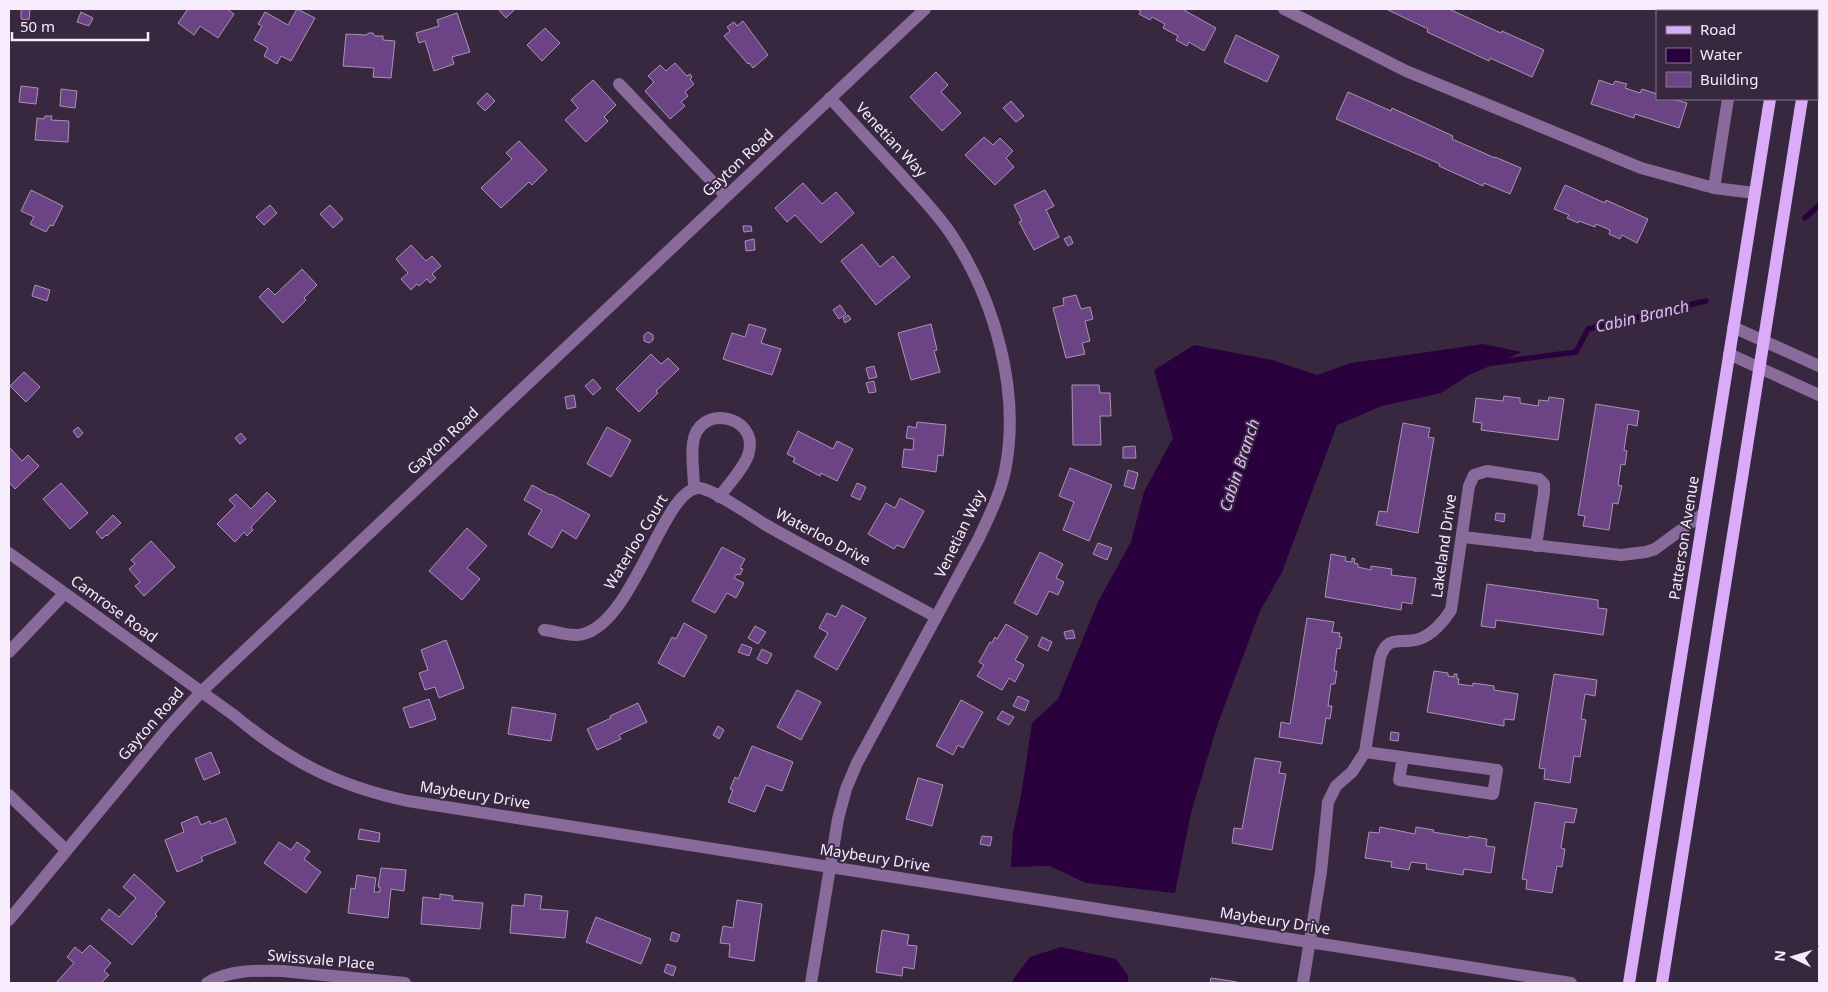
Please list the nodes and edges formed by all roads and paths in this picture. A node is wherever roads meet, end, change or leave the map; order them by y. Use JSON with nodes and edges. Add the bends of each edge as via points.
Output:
{"nodes":[{"id":1,"x":925,"y":9,"type":"edge"},
{"id":2,"x":1284,"y":9,"type":"edge"},
{"id":3,"x":619,"y":84,"type":"dead end"},
{"id":4,"x":830,"y":98,"type":"junction"},
{"id":5,"x":1728,"y":100,"type":"edge"},
{"id":6,"x":1770,"y":100,"type":"edge"},
{"id":7,"x":1802,"y":100,"type":"edge"},
{"id":8,"x":1714,"y":188,"type":"junction"},
{"id":9,"x":1755,"y":193,"type":"junction"},
{"id":10,"x":726,"y":196,"type":"junction"},
{"id":11,"x":1734,"y":327,"type":"junction"},
{"id":12,"x":1764,"y":341,"type":"junction"},
{"id":13,"x":1729,"y":354,"type":"junction"},
{"id":14,"x":1819,"y":366,"type":"edge"},
{"id":15,"x":1760,"y":368,"type":"junction"},
{"id":16,"x":1819,"y":395,"type":"edge"},
{"id":17,"x":694,"y":489,"type":"junction"},
{"id":18,"x":719,"y":497,"type":"junction"},
{"id":19,"x":1704,"y":513,"type":"junction"},
{"id":20,"x":1463,"y":537,"type":"junction"},
{"id":21,"x":1536,"y":546,"type":"junction"},
{"id":22,"x":9,"y":553,"type":"edge"},
{"id":23,"x":64,"y":594,"type":"junction"},
{"id":24,"x":936,"y":617,"type":"junction"},
{"id":25,"x":544,"y":630,"type":"dead end"},
{"id":26,"x":9,"y":652,"type":"edge"},
{"id":27,"x":201,"y":692,"type":"junction"},
{"id":28,"x":1364,"y":752,"type":"junction"},
{"id":29,"x":1403,"y":757,"type":"junction"},
{"id":30,"x":9,"y":795,"type":"edge"},
{"id":31,"x":66,"y":850,"type":"junction"},
{"id":32,"x":830,"y":867,"type":"junction"},
{"id":33,"x":9,"y":920,"type":"edge"},
{"id":34,"x":1310,"y":943,"type":"junction"},
{"id":35,"x":206,"y":983,"type":"edge"},
{"id":36,"x":405,"y":983,"type":"edge"},
{"id":37,"x":811,"y":983,"type":"edge"},
{"id":38,"x":1303,"y":983,"type":"edge"},
{"id":39,"x":1571,"y":983,"type":"edge"},
{"id":40,"x":1629,"y":983,"type":"edge"},
{"id":41,"x":1662,"y":983,"type":"edge"}],
"edges":[{"from":1,"to":4,"type":"street","name":"Gayton Road"},
{"from":2,"to":8,"type":"street","via":[[1406,71],[1642,168]]},
{"from":3,"to":10,"type":"street"},
{"from":4,"to":10,"type":"street","name":"Gayton Road"},
{"from":4,"to":24,"type":"street","name":"Venetian Way","via":[[950,232],[980,288],[1004,363],[1010,421],[1004,472],[996,501],[979,538]]},
{"from":5,"to":8,"type":"street"},
{"from":6,"to":9,"type":"main road","name":"Patterson Avenue"},
{"from":7,"to":12,"type":"main road"},
{"from":8,"to":9,"type":"street"},
{"from":9,"to":11,"type":"main road","name":"Patterson Avenue"},
{"from":10,"to":27,"type":"street","name":"Gayton Road"},
{"from":11,"to":12,"type":"street"},
{"from":11,"to":13,"type":"main road","name":"Patterson Avenue"},
{"from":12,"to":14,"type":"street"},
{"from":12,"to":15,"type":"main road"},
{"from":13,"to":15,"type":"street"},
{"from":13,"to":19,"type":"main road","name":"Patterson Avenue"},
{"from":15,"to":16,"type":"street"},
{"from":15,"to":41,"type":"main road"},
{"from":17,"to":18,"type":"street","name":"Waterloo Drive","via":[[706,490]]},
{"from":17,"to":18,"type":"street","via":[[693,442],[698,430],[707,421],[728,418],[744,430],[749,452]]},
{"from":17,"to":25,"type":"street","name":"Waterloo Court","via":[[683,495],[674,508],[629,588],[607,619],[578,635]]},
{"from":18,"to":24,"type":"street","name":"Waterloo Drive"},
{"from":19,"to":21,"type":"street","via":[[1655,549],[1646,552],[1621,555]]},
{"from":19,"to":40,"type":"main road","name":"Patterson Avenue"},
{"from":20,"to":21,"type":"street"},
{"from":20,"to":21,"type":"street","name":"Lakeland Drive","via":[[1469,486],[1474,475],[1487,471],[1539,479],[1544,484]]},
{"from":20,"to":28,"type":"street","name":"Lakeland Drive","via":[[1451,610],[1446,618],[1429,634],[1418,639],[1395,640],[1382,652]]},
{"from":22,"to":23,"type":"street","name":"Camrose Road"},
{"from":23,"to":26,"type":"street"},
{"from":23,"to":27,"type":"street","name":"Camrose Road"},
{"from":24,"to":32,"type":"street","name":"Venetian Way","via":[[857,763],[838,819]]},
{"from":27,"to":31,"type":"street","name":"Gayton Road"},
{"from":27,"to":32,"type":"street","name":"Maybeury Drive","via":[[297,761],[335,780],[375,794]]},
{"from":28,"to":29,"type":"street"},
{"from":28,"to":34,"type":"street","name":"Lakeland Drive","via":[[1358,765],[1336,786],[1328,802]]},
{"from":29,"to":29,"type":"street","via":[[1399,780],[1493,794],[1497,770]]},
{"from":30,"to":31,"type":"street"},
{"from":31,"to":33,"type":"street","name":"Gayton Road"},
{"from":32,"to":34,"type":"street","name":"Maybeury Drive"},
{"from":32,"to":37,"type":"street","name":"Venetian Way"},
{"from":34,"to":38,"type":"street","name":"Lakeland Drive"},
{"from":34,"to":39,"type":"street","name":"Maybeury Drive"},
{"from":35,"to":36,"type":"street","name":"Swissvale Place","via":[[231,975],[282,970]]}]}
